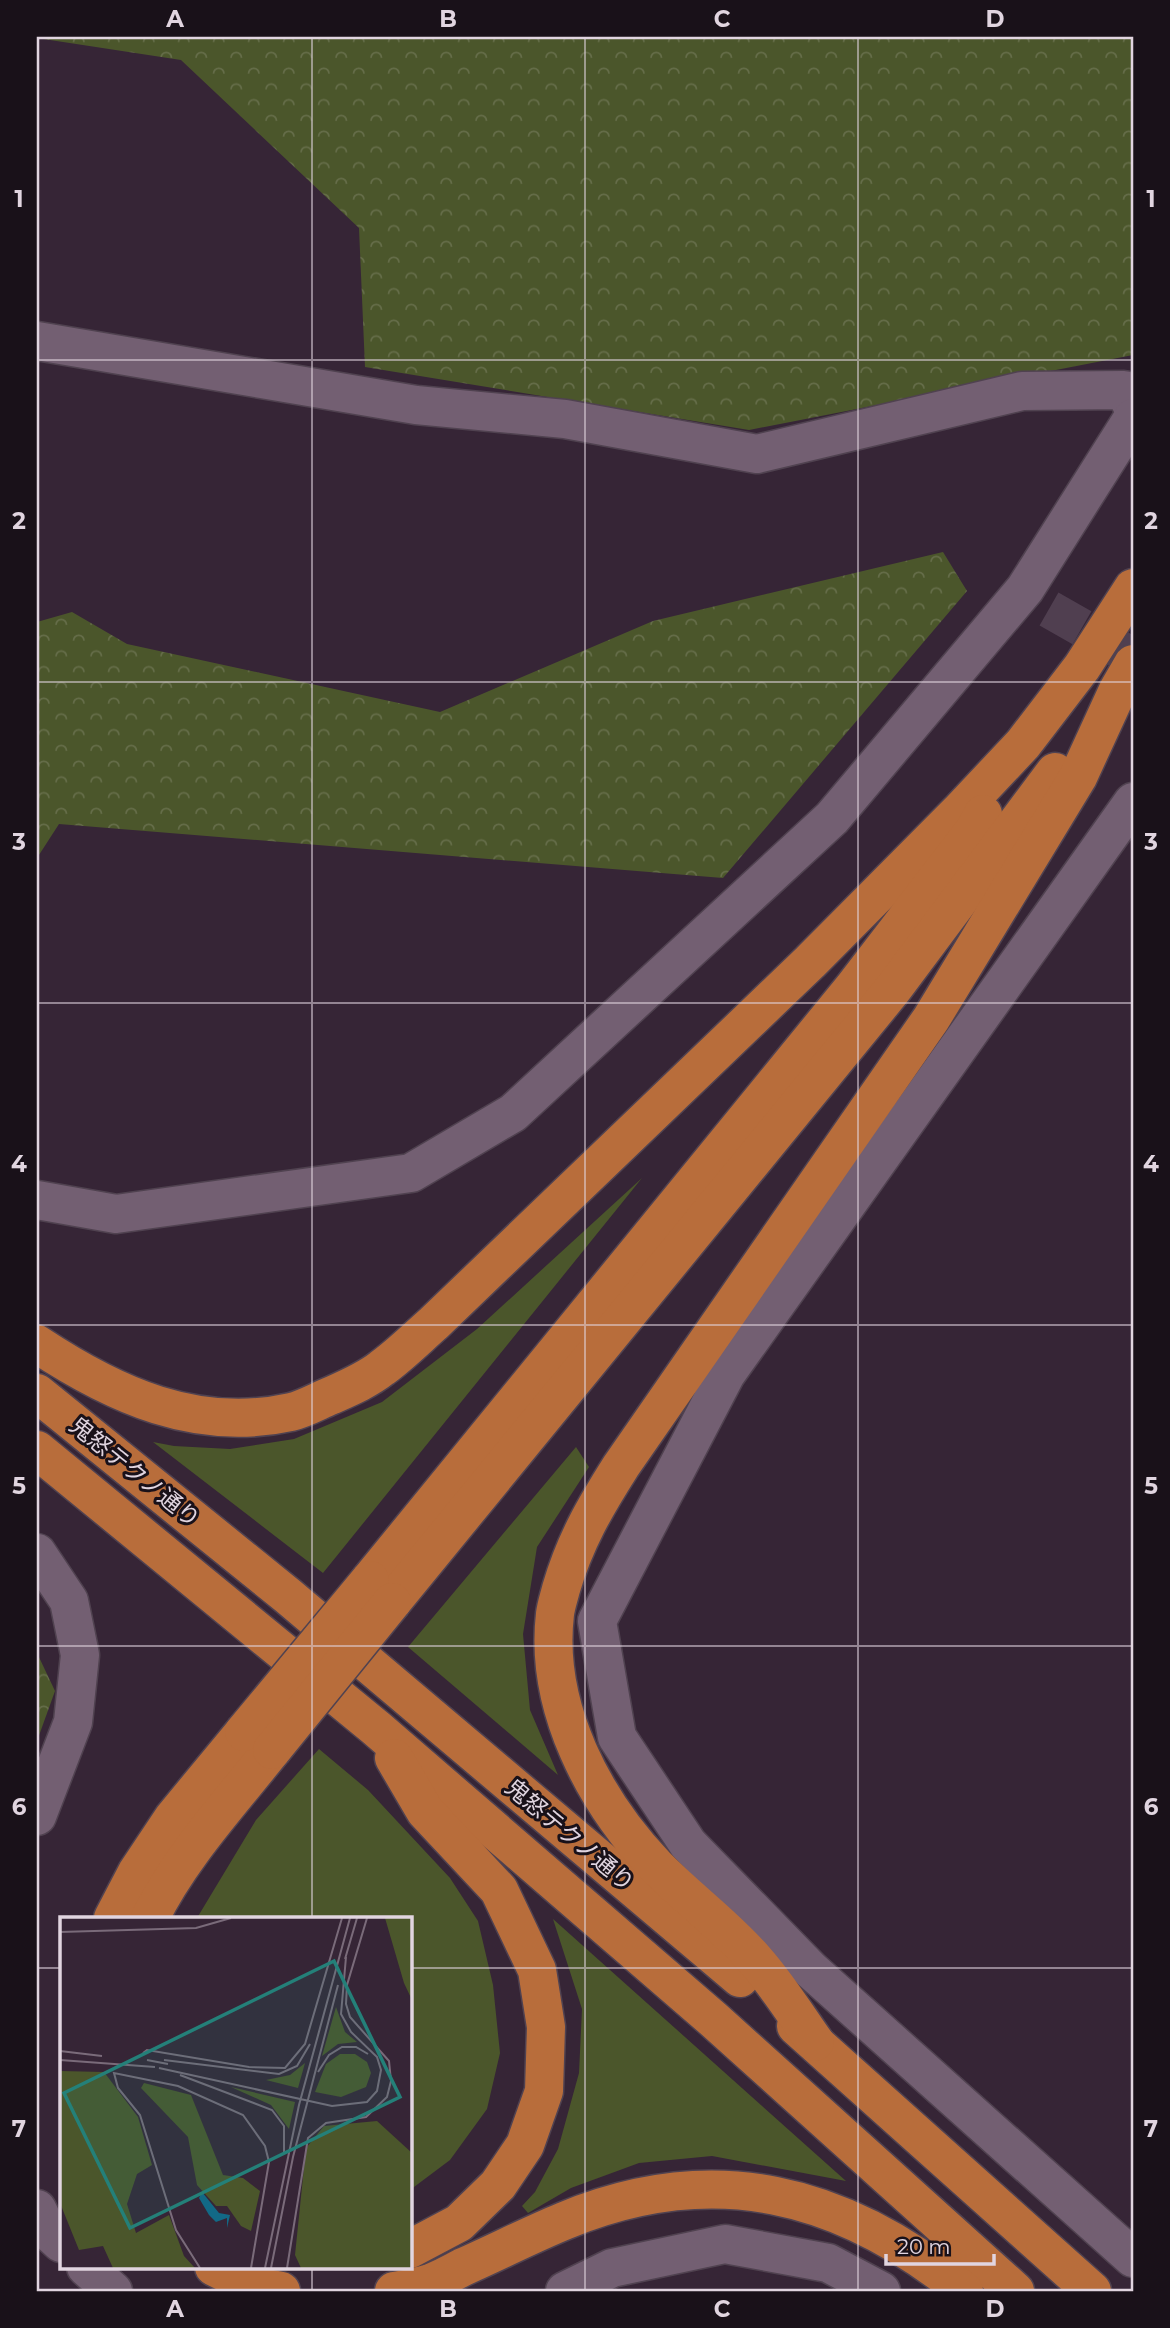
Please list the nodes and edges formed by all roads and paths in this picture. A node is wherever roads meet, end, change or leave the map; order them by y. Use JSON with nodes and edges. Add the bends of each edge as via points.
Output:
{"nodes":[{"id":1,"x":37,"y":341,"type":"edge"},
{"id":2,"x":1133,"y":407,"type":"edge"},
{"id":3,"x":1133,"y":418,"type":"edge"},
{"id":4,"x":1133,"y":588,"type":"edge"},
{"id":5,"x":1126,"y":677,"type":"edge"},
{"id":6,"x":1023,"y":744,"type":"junction"},
{"id":7,"x":1133,"y":802,"type":"edge"},
{"id":8,"x":37,"y":1200,"type":"edge"},
{"id":9,"x":37,"y":1344,"type":"edge"},
{"id":10,"x":37,"y":1393,"type":"edge"},
{"id":11,"x":37,"y":1450,"type":"edge"},
{"id":12,"x":37,"y":1553,"type":"edge"},
{"id":13,"x":381,"y":1591,"type":"junction"},
{"id":14,"x":376,"y":1728,"type":"junction"},
{"id":15,"x":258,"y":1741,"type":"junction"},
{"id":16,"x":37,"y":1816,"type":"edge"},
{"id":17,"x":114,"y":1917,"type":"edge"},
{"id":18,"x":151,"y":1917,"type":"edge"},
{"id":19,"x":815,"y":2042,"type":"junction"},
{"id":20,"x":37,"y":2209,"type":"edge"},
{"id":21,"x":60,"y":2242,"type":"edge"},
{"id":22,"x":411,"y":2248,"type":"edge"},
{"id":23,"x":1133,"y":2258,"type":"edge"},
{"id":24,"x":87,"y":2268,"type":"edge"},
{"id":25,"x":216,"y":2268,"type":"edge"},
{"id":26,"x":113,"y":2291,"type":"edge"},
{"id":27,"x":281,"y":2291,"type":"edge"},
{"id":28,"x":394,"y":2291,"type":"edge"},
{"id":29,"x":565,"y":2291,"type":"edge"},
{"id":30,"x":881,"y":2291,"type":"edge"},
{"id":31,"x":964,"y":2291,"type":"edge"},
{"id":32,"x":1015,"y":2291,"type":"edge"},
{"id":33,"x":1092,"y":2291,"type":"edge"}],
"edges":[{"from":1,"to":2,"type":"street","via":[[416,405],[565,419],[757,454],[1022,391],[1124,390]]},
{"from":3,"to":8,"type":"street","via":[[1037,599],[832,818],[513,1113],[411,1173],[116,1214]]},
{"from":4,"to":6,"type":"highway","via":[[1082,667]]},
{"from":5,"to":13,"type":"highway","via":[[893,989]]},
{"from":5,"to":19,"type":"highway","via":[[1078,777],[931,1018],[590,1515],[569,1562],[555,1613],[553,1663],[565,1715],[605,1804],[655,1865],[756,1961]]},
{"from":6,"to":9,"type":"highway","via":[[800,972],[381,1369],[293,1412],[243,1419],[191,1415],[129,1396]]},
{"from":6,"to":13,"type":"highway","via":[[975,829]]},
{"from":7,"to":23,"type":"street","via":[[726,1374],[597,1621],[617,1737],[688,1844],[811,1970]]},
{"from":10,"to":19,"type":"highway","name":"鬼怒テクノ通り","via":[[288,1596]]},
{"from":11,"to":14,"type":"highway","name":"鬼怒テクノ通り"},
{"from":12,"to":16,"type":"street","via":[[69,1601],[80,1655],[73,1722]]},
{"from":13,"to":15,"type":"highway","bridge":true},
{"from":14,"to":22,"type":"highway","via":[[425,1811],[499,1890],[537,1970],[546,2027],[544,2091],[526,2145],[498,2186],[459,2223]]},
{"from":14,"to":32,"type":"highway","name":"鬼怒テクノ通り","via":[[713,2019]]},
{"from":15,"to":17,"type":"highway","via":[[173,1818]]},
{"from":15,"to":18,"type":"highway"},
{"from":19,"to":33,"type":"highway","name":"鬼怒テクノ通り"},
{"from":20,"to":21,"type":"street","via":[[48,2231]]},
{"from":24,"to":26,"type":"street"},
{"from":25,"to":27,"type":"highway","via":[[251,2285]]},
{"from":28,"to":31,"type":"highway","via":[[430,2283],[566,2220],[620,2202],[717,2189],[780,2195],[835,2213],[880,2234]]},
{"from":29,"to":30,"type":"street","via":[[612,2268],[725,2244],[828,2263]]}]}
